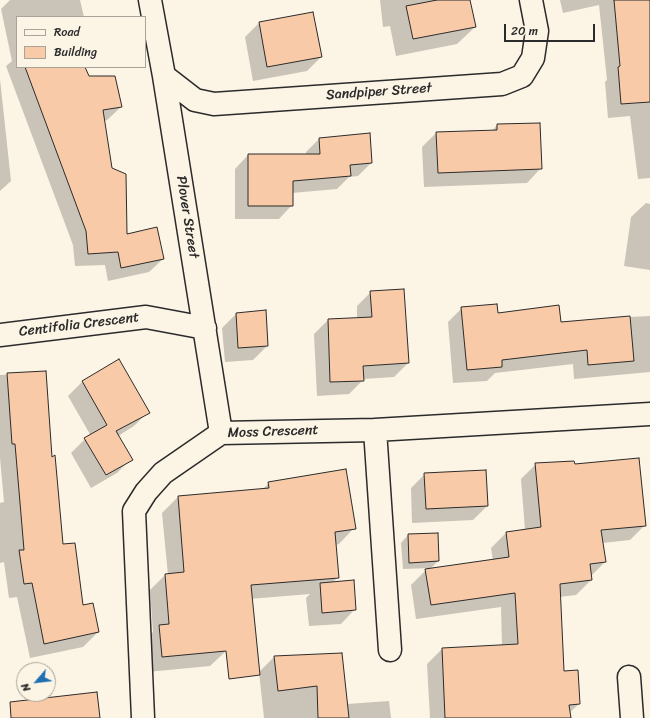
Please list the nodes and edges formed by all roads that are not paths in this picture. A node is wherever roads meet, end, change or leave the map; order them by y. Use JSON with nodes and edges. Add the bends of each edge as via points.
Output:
{"nodes":[{"id":1,"x":150,"y":0,"type":"edge"},
{"id":2,"x":531,"y":0,"type":"edge"},
{"id":3,"x":164,"y":76,"type":"junction"},
{"id":4,"x":205,"y":328,"type":"junction"},
{"id":5,"x":0,"y":335,"type":"edge"},
{"id":6,"x":650,"y":414,"type":"edge"},
{"id":7,"x":375,"y":430,"type":"junction"},
{"id":8,"x":221,"y":433,"type":"junction"},
{"id":9,"x":390,"y":650,"type":"dead end"},
{"id":10,"x":629,"y":677,"type":"dead end"},
{"id":11,"x":143,"y":718,"type":"edge"},
{"id":12,"x":632,"y":718,"type":"edge"}],
"edges":[{"from":1,"to":3,"type":"street","name":"Plover Street"},
{"from":2,"to":3,"type":"street","name":"Sandpiper Street","via":[[537,31],[532,58],[522,76],[502,84],[214,104],[195,100]]},
{"from":3,"to":4,"type":"street","name":"Plover Street"},
{"from":4,"to":5,"type":"street","name":"Centifolia Crescent","via":[[146,317]]},
{"from":4,"to":8,"type":"street","name":"Plover Street"},
{"from":6,"to":7,"type":"street","name":"Moss Crescent"},
{"from":7,"to":8,"type":"street","name":"Moss Crescent"},
{"from":7,"to":9,"type":"street"},
{"from":8,"to":11,"type":"street","name":"Moss Crescent","via":[[163,473],[134,511]]},
{"from":10,"to":12,"type":"street"}]}
